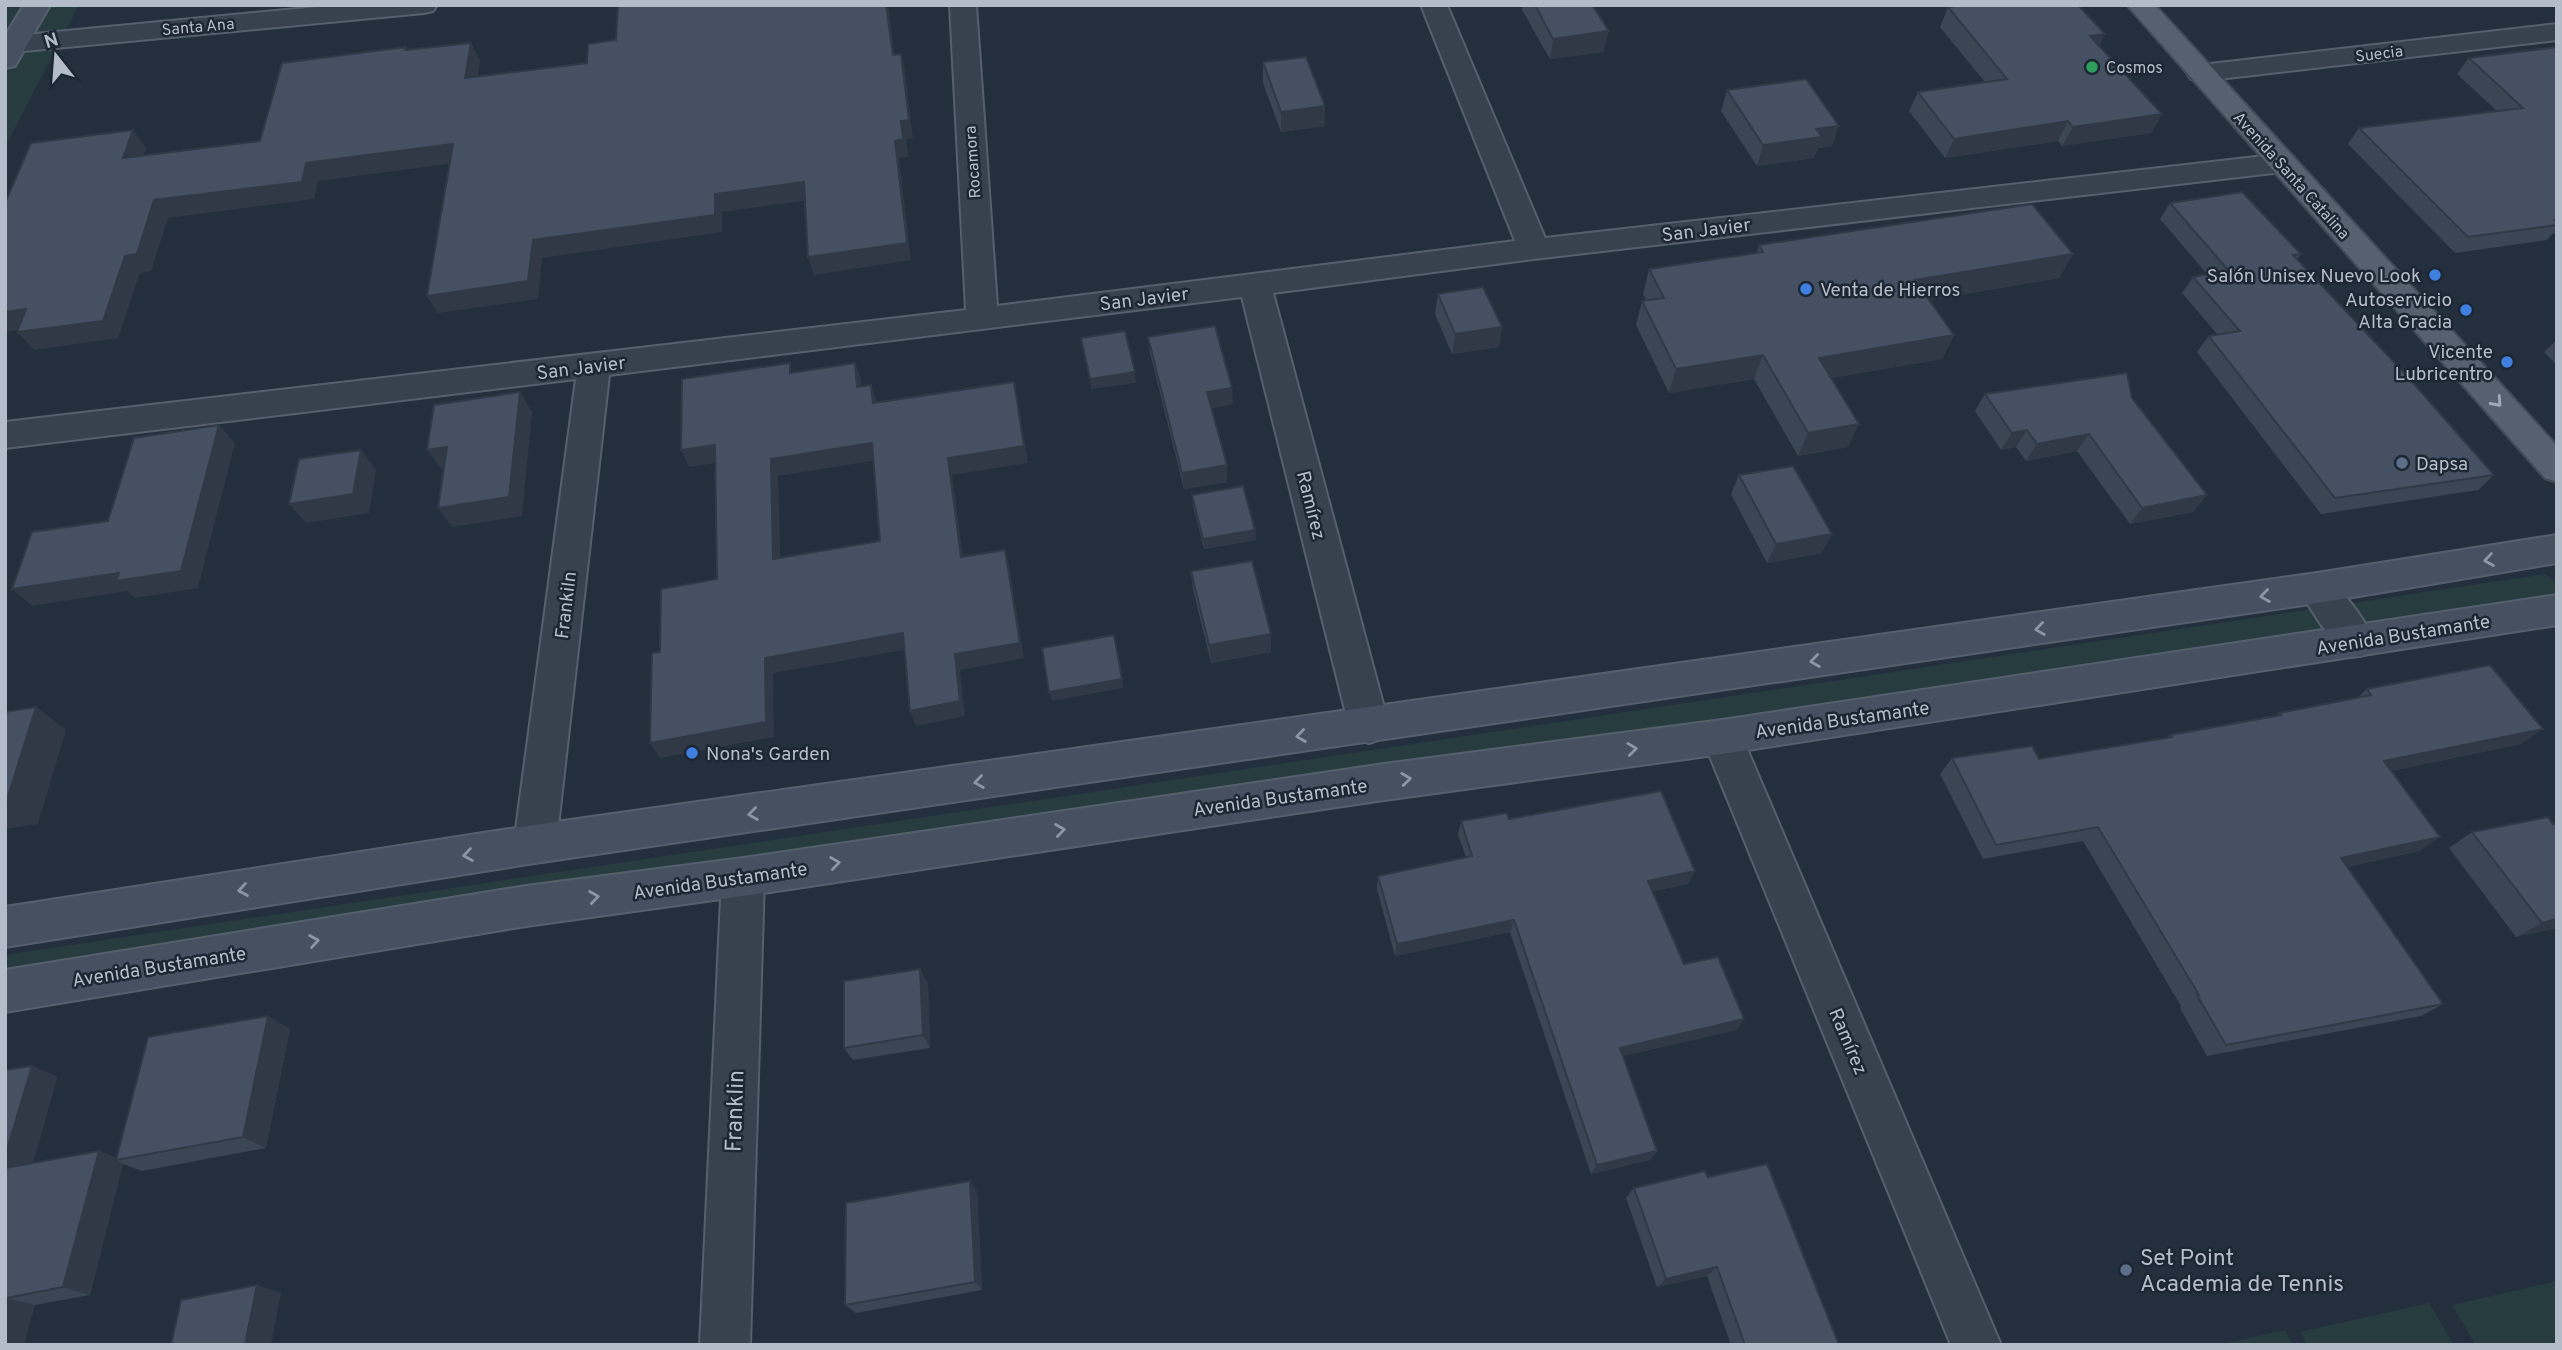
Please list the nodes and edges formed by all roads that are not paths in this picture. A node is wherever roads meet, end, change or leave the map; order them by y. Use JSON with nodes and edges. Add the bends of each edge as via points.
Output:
{"nodes":[{"id":1,"x":37,"y":5,"type":"edge"},
{"id":2,"x":424,"y":5,"type":"edge"},
{"id":3,"x":962,"y":5,"type":"edge"},
{"id":4,"x":1434,"y":5,"type":"edge"},
{"id":5,"x":2140,"y":5,"type":"edge"},
{"id":6,"x":2557,"y":32,"type":"edge"},
{"id":7,"x":10,"y":52,"type":"edge"},
{"id":8,"x":2201,"y":73,"type":"junction"},
{"id":9,"x":2282,"y":163,"type":"junction"},
{"id":10,"x":1534,"y":249,"type":"junction"},
{"id":11,"x":1255,"y":284,"type":"junction"},
{"id":12,"x":982,"y":319,"type":"junction"},
{"id":13,"x":594,"y":366,"type":"junction"},
{"id":14,"x":5,"y":435,"type":"edge"},
{"id":15,"x":2557,"y":469,"type":"edge"},
{"id":16,"x":2557,"y":549,"type":"edge"},
{"id":17,"x":2317,"y":588,"type":"junction"},
{"id":18,"x":2557,"y":610,"type":"edge"},
{"id":19,"x":2357,"y":642,"type":"junction"},
{"id":20,"x":1368,"y":726,"type":"junction"},
{"id":21,"x":1722,"y":737,"type":"junction"},
{"id":22,"x":536,"y":845,"type":"junction"},
{"id":23,"x":743,"y":877,"type":"junction"},
{"id":24,"x":5,"y":928,"type":"edge"},
{"id":25,"x":5,"y":991,"type":"edge"},
{"id":26,"x":725,"y":1345,"type":"edge"},
{"id":27,"x":1976,"y":1345,"type":"edge"}],
"edges":[{"from":1,"to":7,"type":"main road"},
{"from":2,"to":7,"type":"street","name":"Santa Ana"},
{"from":3,"to":12,"type":"street","name":"Rocamora"},
{"from":4,"to":10,"type":"street"},
{"from":5,"to":8,"type":"main road","name":"Avenida Santa Catalina"},
{"from":6,"to":8,"type":"street","name":"Suecia"},
{"from":8,"to":9,"type":"main road","name":"Avenida Santa Catalina"},
{"from":9,"to":10,"type":"street","name":"San Javier"},
{"from":9,"to":15,"type":"main road","name":"Avenida Santa Catalina","one_way":true},
{"from":10,"to":11,"type":"street","name":"San Javier"},
{"from":11,"to":12,"type":"street","name":"San Javier"},
{"from":11,"to":20,"type":"street","name":"Ramírez"},
{"from":12,"to":13,"type":"street","name":"San Javier"},
{"from":13,"to":14,"type":"street","name":"San Javier"},
{"from":13,"to":22,"type":"street","name":"Frankiln"},
{"from":16,"to":17,"type":"main road","one_way":true},
{"from":17,"to":19,"type":"street"},
{"from":17,"to":20,"type":"main road","one_way":true},
{"from":18,"to":19,"type":"main road","name":"Avenida Bustamante"},
{"from":19,"to":21,"type":"main road","name":"Avenida Bustamante"},
{"from":20,"to":22,"type":"main road","one_way":true},
{"from":23,"to":21,"type":"main road","name":"Avenida Bustamante","one_way":true},
{"from":21,"to":27,"type":"street","name":"Ramírez"},
{"from":22,"to":24,"type":"main road","one_way":true},
{"from":25,"to":23,"type":"main road","name":"Avenida Bustamante","one_way":true,"via":[[526,906]]},
{"from":23,"to":26,"type":"street","name":"Franklin"}]}
